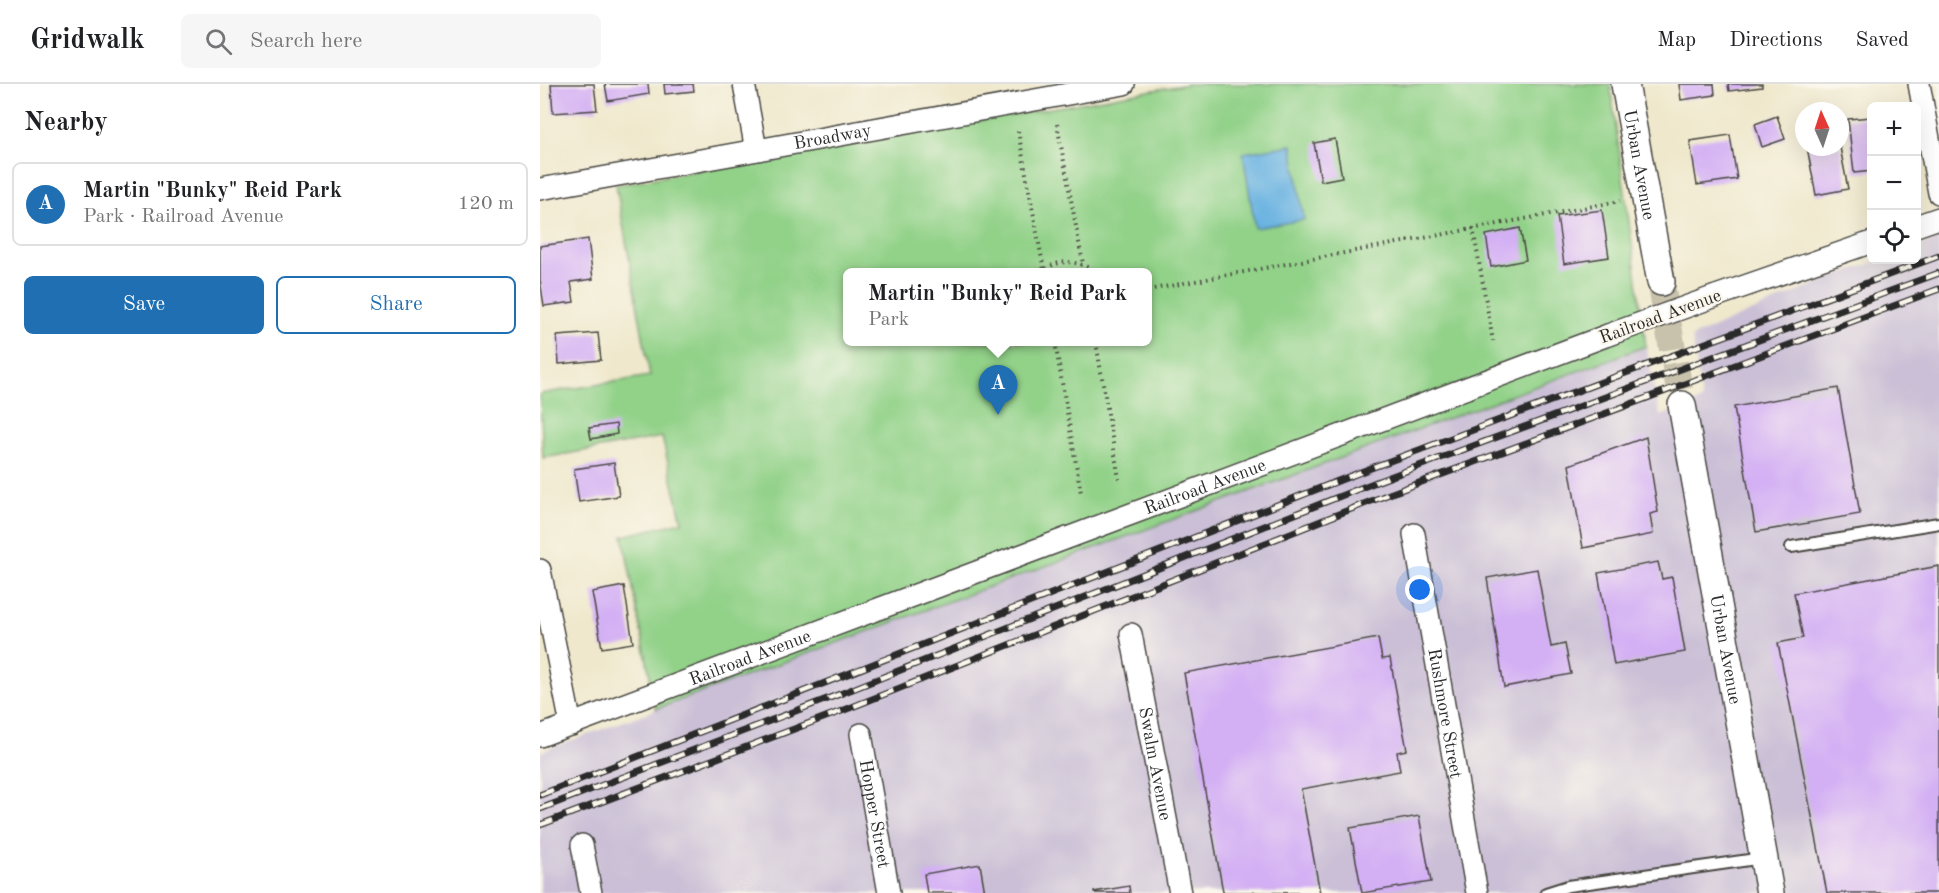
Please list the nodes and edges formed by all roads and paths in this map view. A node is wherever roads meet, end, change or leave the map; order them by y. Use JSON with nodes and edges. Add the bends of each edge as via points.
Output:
{"nodes":[{"id":1,"x":744,"y":84,"type":"edge"},
{"id":2,"x":1124,"y":84,"type":"edge"},
{"id":3,"x":1625,"y":84,"type":"edge"},
{"id":4,"x":1919,"y":84,"type":"edge"},
{"id":5,"x":1038,"y":92,"type":"edge"},
{"id":6,"x":1058,"y":124,"type":"dead end"},
{"id":7,"x":1018,"y":131,"type":"dead end"},
{"id":8,"x":756,"y":150,"type":"junction"},
{"id":9,"x":540,"y":189,"type":"edge"},
{"id":10,"x":1939,"y":193,"type":"edge"},
{"id":11,"x":1621,"y":200,"type":"dead end"},
{"id":12,"x":1939,"y":218,"type":"edge"},
{"id":13,"x":1921,"y":225,"type":"edge"},
{"id":14,"x":1473,"y":228,"type":"junction"},
{"id":15,"x":1867,"y":244,"type":"edge"},
{"id":16,"x":1083,"y":264,"type":"junction"},
{"id":17,"x":1041,"y":268,"type":"edge"},
{"id":18,"x":1048,"y":268,"type":"edge"},
{"id":19,"x":1089,"y":268,"type":"edge"},
{"id":20,"x":1660,"y":282,"type":"tunnel mouth"},
{"id":21,"x":1152,"y":289,"type":"edge"},
{"id":22,"x":1493,"y":340,"type":"dead end"},
{"id":23,"x":1058,"y":346,"type":"edge"},
{"id":24,"x":1097,"y":346,"type":"edge"},
{"id":25,"x":1682,"y":405,"type":"tunnel mouth"},
{"id":26,"x":1119,"y":479,"type":"dead end"},
{"id":27,"x":1081,"y":493,"type":"dead end"},
{"id":28,"x":1939,"y":523,"type":"edge"},
{"id":29,"x":1414,"y":534,"type":"dead end"},
{"id":30,"x":1791,"y":547,"type":"dead end"},
{"id":31,"x":540,"y":570,"type":"edge"},
{"id":32,"x":1131,"y":634,"type":"dead end"},
{"id":33,"x":546,"y":638,"type":"edge"},
{"id":34,"x":571,"y":725,"type":"junction"},
{"id":35,"x":861,"y":734,"type":"dead end"},
{"id":36,"x":540,"y":736,"type":"edge"},
{"id":37,"x":582,"y":845,"type":"dead end"},
{"id":38,"x":1763,"y":858,"type":"junction"},
{"id":39,"x":591,"y":893,"type":"edge"},
{"id":40,"x":889,"y":893,"type":"edge"},
{"id":41,"x":1180,"y":893,"type":"edge"},
{"id":42,"x":1477,"y":893,"type":"edge"},
{"id":43,"x":1546,"y":893,"type":"edge"},
{"id":44,"x":1770,"y":893,"type":"edge"}],
"edges":[{"from":1,"to":8,"type":"street"},
{"from":2,"to":5,"type":"street","name":"Broadway"},
{"from":3,"to":20,"type":"street","name":"Urban Avenue"},
{"from":4,"to":10,"type":"street"},
{"from":5,"to":8,"type":"street","name":"Broadway"},
{"from":6,"to":16,"type":"path"},
{"from":7,"to":17,"type":"path"},
{"from":8,"to":9,"type":"street","name":"Broadway"},
{"from":11,"to":14,"type":"path"},
{"from":12,"to":13,"type":"street"},
{"from":14,"to":21,"type":"path"},
{"from":14,"to":22,"type":"path"},
{"from":15,"to":34,"type":"street","name":"Railroad Avenue","bridge":true,"via":[[1608,335]]},
{"from":16,"to":18,"type":"path","via":[[1061,262]]},
{"from":16,"to":19,"type":"path"},
{"from":23,"to":27,"type":"path"},
{"from":24,"to":26,"type":"path"},
{"from":25,"to":38,"type":"street","name":"Urban Avenue"},
{"from":28,"to":30,"type":"lane"},
{"from":29,"to":42,"type":"street","name":"Rushmore Street"},
{"from":31,"to":33,"type":"street"},
{"from":32,"to":41,"type":"street","name":"Swalm Avenue"},
{"from":33,"to":34,"type":"street"},
{"from":34,"to":36,"type":"street","name":"Railroad Avenue"},
{"from":35,"to":40,"type":"street","name":"Hopper Street"},
{"from":37,"to":39,"type":"street"},
{"from":38,"to":43,"type":"lane"},
{"from":38,"to":44,"type":"street","name":"Urban Avenue"}]}
